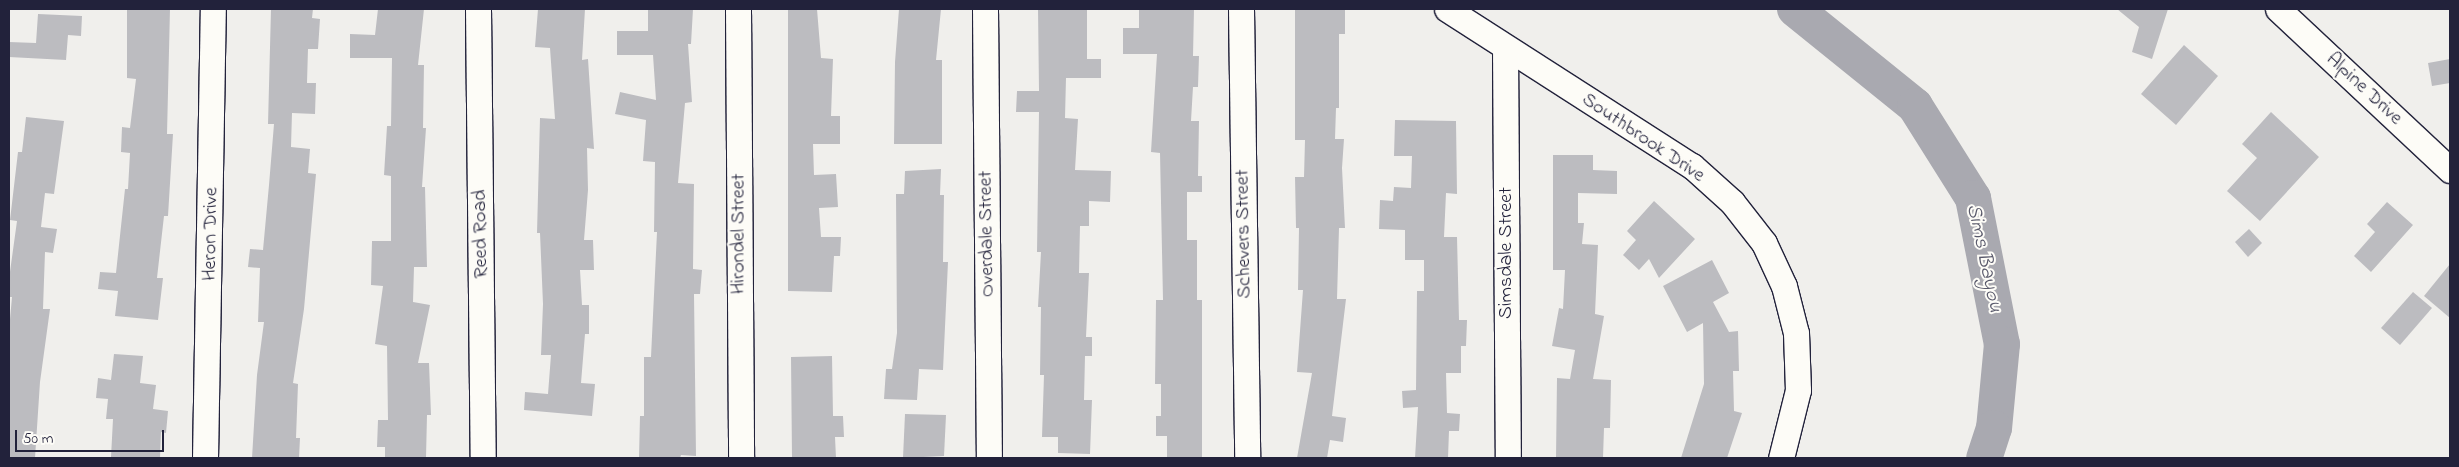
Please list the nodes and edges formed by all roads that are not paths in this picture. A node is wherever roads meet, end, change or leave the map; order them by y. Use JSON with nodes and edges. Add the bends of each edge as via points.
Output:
{"nodes":[{"id":1,"x":213,"y":9,"type":"edge"},
{"id":2,"x":478,"y":9,"type":"edge"},
{"id":3,"x":738,"y":9,"type":"edge"},
{"id":4,"x":985,"y":9,"type":"edge"},
{"id":5,"x":1241,"y":9,"type":"edge"},
{"id":6,"x":1447,"y":9,"type":"edge"},
{"id":7,"x":2278,"y":9,"type":"edge"},
{"id":8,"x":1505,"y":48,"type":"junction"},
{"id":9,"x":2450,"y":170,"type":"edge"},
{"id":10,"x":205,"y":458,"type":"edge"},
{"id":11,"x":482,"y":458,"type":"edge"},
{"id":12,"x":741,"y":458,"type":"edge"},
{"id":13,"x":989,"y":458,"type":"edge"},
{"id":14,"x":1246,"y":458,"type":"edge"},
{"id":15,"x":1508,"y":458,"type":"edge"},
{"id":16,"x":1781,"y":458,"type":"edge"}],
"edges":[{"from":1,"to":10,"type":"street","name":"Heron Drive"},
{"from":2,"to":11,"type":"street","name":"Reed Road"},
{"from":3,"to":12,"type":"street","name":"Hirondel Street"},
{"from":4,"to":13,"type":"street","name":"Overdale Street"},
{"from":5,"to":14,"type":"street","name":"Schevers Street"},
{"from":6,"to":8,"type":"street","name":"Southbrook Drive"},
{"from":7,"to":9,"type":"street","name":"Alpine Drive"},
{"from":8,"to":15,"type":"street","name":"Simsdale Street"},
{"from":8,"to":16,"type":"street","name":"Southbrook Drive","via":[[1692,166],[1732,202],[1764,244],[1784,286],[1796,332],[1798,390]]}]}
